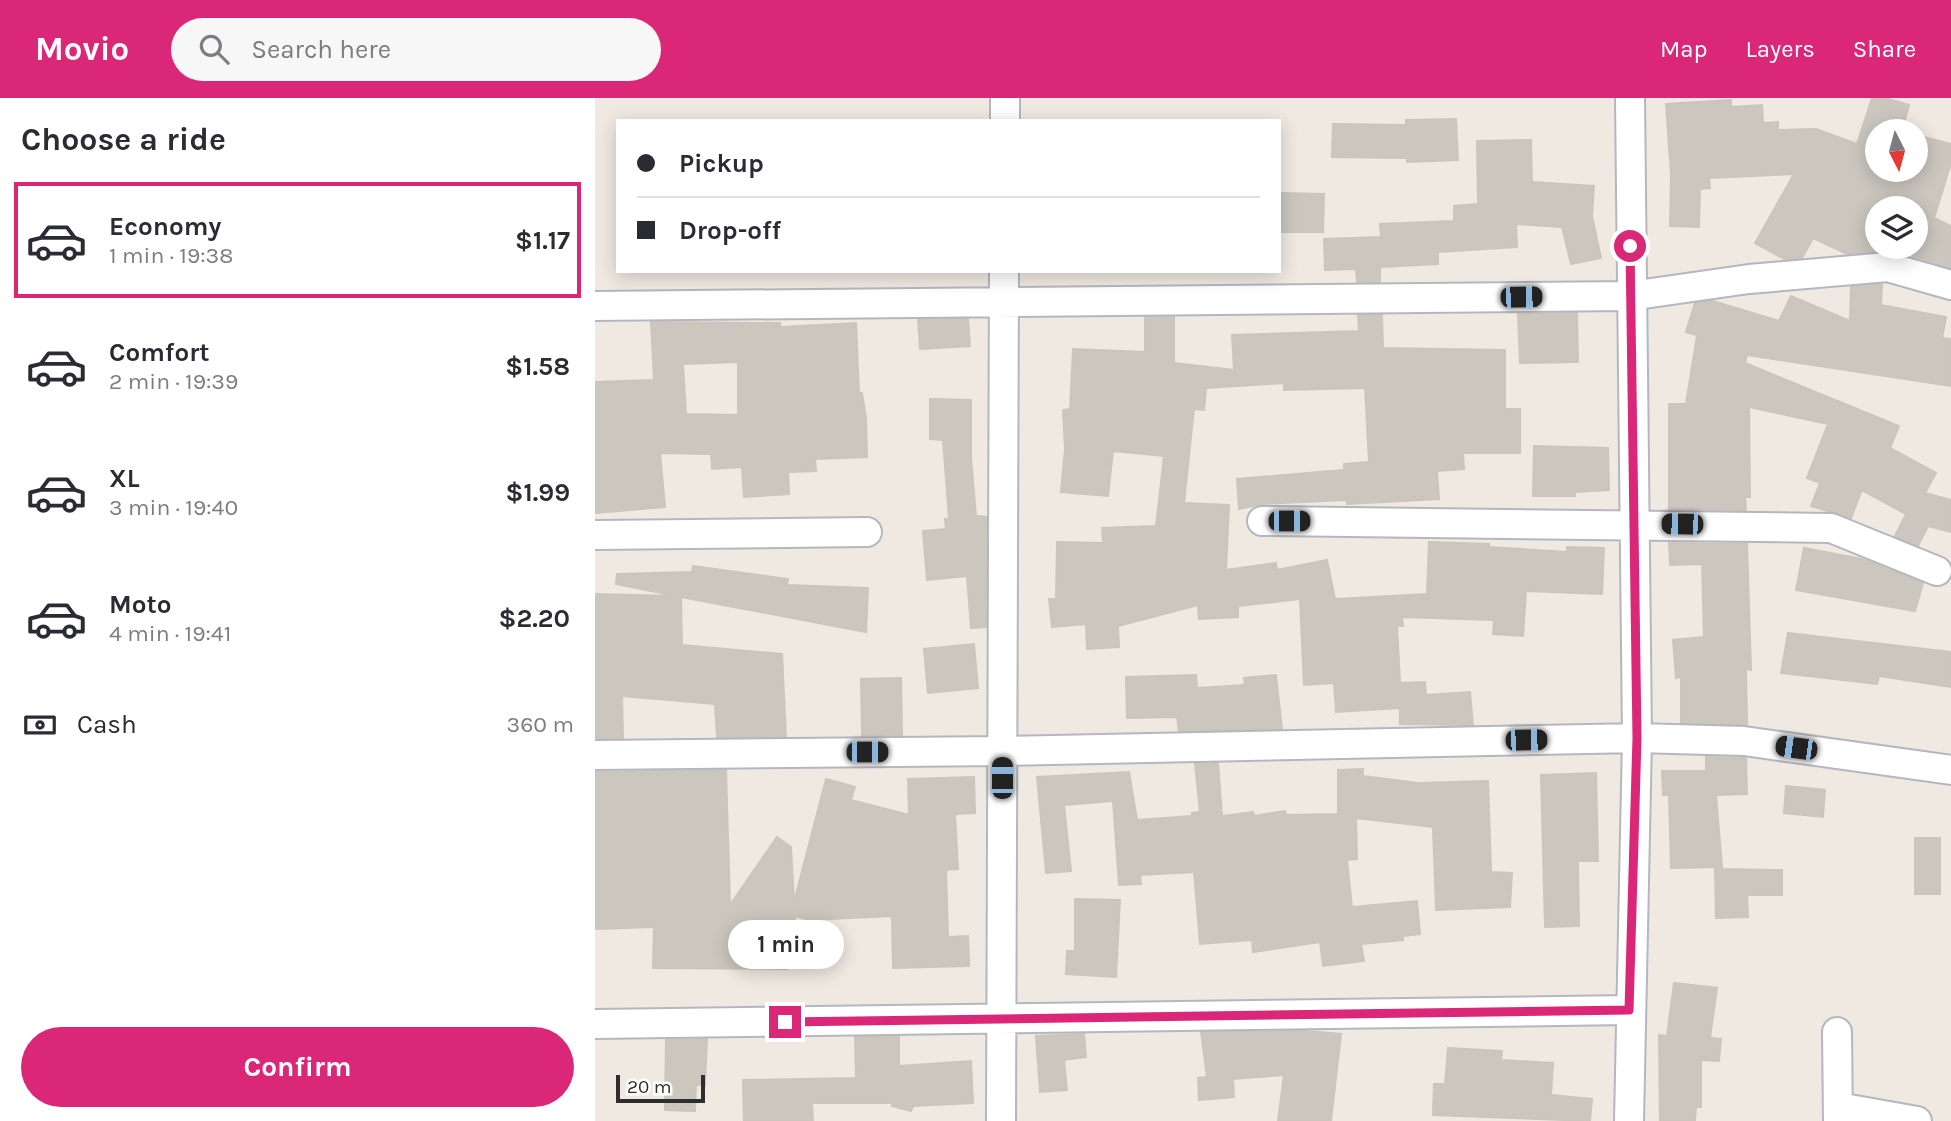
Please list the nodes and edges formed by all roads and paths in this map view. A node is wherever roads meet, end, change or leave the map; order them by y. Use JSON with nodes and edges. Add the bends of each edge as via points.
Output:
{"nodes":[{"id":1,"x":1005,"y":98,"type":"edge"},
{"id":2,"x":1630,"y":98,"type":"edge"},
{"id":3,"x":1005,"y":119,"type":"edge"},
{"id":4,"x":1005,"y":273,"type":"edge"},
{"id":5,"x":1951,"y":285,"type":"edge"},
{"id":6,"x":1630,"y":296,"type":"junction"},
{"id":7,"x":1004,"y":302,"type":"junction"},
{"id":8,"x":595,"y":306,"type":"edge"},
{"id":9,"x":1262,"y":521,"type":"dead end"},
{"id":10,"x":1633,"y":523,"type":"junction"},
{"id":11,"x":867,"y":532,"type":"dead end"},
{"id":12,"x":595,"y":535,"type":"edge"},
{"id":13,"x":1937,"y":571,"type":"dead end"},
{"id":14,"x":1637,"y":738,"type":"junction"},
{"id":15,"x":1002,"y":751,"type":"junction"},
{"id":16,"x":595,"y":755,"type":"edge"},
{"id":17,"x":1951,"y":770,"type":"edge"},
{"id":18,"x":1629,"y":1010,"type":"junction"},
{"id":19,"x":1001,"y":1019,"type":"junction"},
{"id":20,"x":595,"y":1024,"type":"edge"},
{"id":21,"x":1837,"y":1032,"type":"dead end"},
{"id":22,"x":1838,"y":1114,"type":"edge"},
{"id":23,"x":1001,"y":1121,"type":"edge"},
{"id":24,"x":1629,"y":1121,"type":"edge"},
{"id":25,"x":1917,"y":1121,"type":"edge"}],
"edges":[{"from":1,"to":3,"type":"street"},
{"from":2,"to":6,"type":"street"},
{"from":4,"to":7,"type":"street"},
{"from":5,"to":6,"type":"street","via":[[1888,267],[1749,279]]},
{"from":6,"to":7,"type":"street"},
{"from":6,"to":10,"type":"street"},
{"from":7,"to":8,"type":"street"},
{"from":7,"to":15,"type":"street"},
{"from":9,"to":10,"type":"street"},
{"from":10,"to":13,"type":"street","via":[[1831,528]]},
{"from":10,"to":14,"type":"street"},
{"from":11,"to":12,"type":"street"},
{"from":14,"to":15,"type":"street"},
{"from":14,"to":17,"type":"street","via":[[1744,741]]},
{"from":14,"to":18,"type":"street"},
{"from":15,"to":16,"type":"street"},
{"from":15,"to":19,"type":"street"},
{"from":18,"to":19,"type":"street"},
{"from":18,"to":24,"type":"street"},
{"from":19,"to":20,"type":"street"},
{"from":19,"to":23,"type":"street"},
{"from":21,"to":22,"type":"street"},
{"from":22,"to":25,"type":"street"}]}
